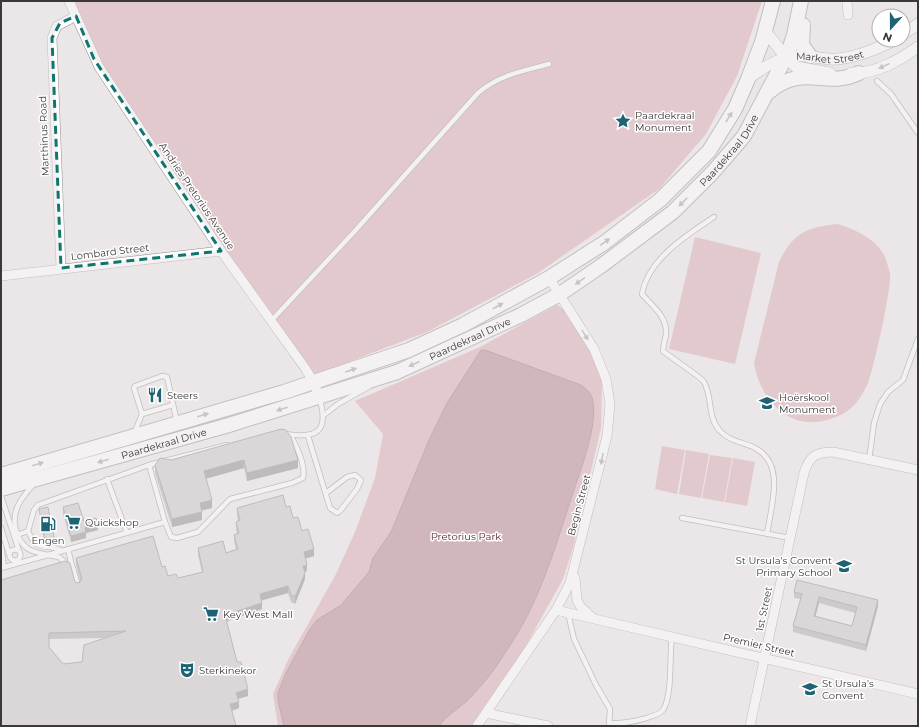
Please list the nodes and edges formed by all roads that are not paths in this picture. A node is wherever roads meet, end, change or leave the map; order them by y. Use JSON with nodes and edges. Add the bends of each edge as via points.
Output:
{"nodes":[{"id":1,"x":69,"y":1,"type":"edge"},
{"id":2,"x":773,"y":1,"type":"edge"},
{"id":3,"x":801,"y":1,"type":"edge"},
{"id":4,"x":807,"y":1,"type":"edge"},
{"id":5,"x":847,"y":1,"type":"edge"},
{"id":6,"x":848,"y":15,"type":"dead end"},
{"id":7,"x":76,"y":16,"type":"junction"},
{"id":8,"x":766,"y":32,"type":"junction"},
{"id":9,"x":918,"y":47,"type":"edge"},
{"id":10,"x":878,"y":48,"type":"edge"},
{"id":11,"x":810,"y":56,"type":"junction"},
{"id":12,"x":786,"y":57,"type":"junction"},
{"id":13,"x":549,"y":64,"type":"dead end"},
{"id":14,"x":858,"y":73,"type":"junction"},
{"id":15,"x":748,"y":79,"type":"junction"},
{"id":16,"x":877,"y":80,"type":"dead end"},
{"id":17,"x":767,"y":94,"type":"junction"},
{"id":18,"x":918,"y":133,"type":"edge"},
{"id":19,"x":714,"y":217,"type":"dead end"},
{"id":20,"x":222,"y":251,"type":"junction"},
{"id":21,"x":61,"y":268,"type":"junction"},
{"id":22,"x":1,"y":276,"type":"edge"},
{"id":23,"x":548,"y":278,"type":"junction"},
{"id":24,"x":560,"y":294,"type":"junction"},
{"id":25,"x":271,"y":322,"type":"junction"},
{"id":26,"x":918,"y":339,"type":"edge"},
{"id":27,"x":379,"y":378,"type":"junction"},
{"id":28,"x":316,"y":389,"type":"junction"},
{"id":29,"x":173,"y":404,"type":"junction"},
{"id":30,"x":142,"y":414,"type":"junction"},
{"id":31,"x":324,"y":415,"type":"junction"},
{"id":32,"x":177,"y":422,"type":"junction"},
{"id":33,"x":280,"y":433,"type":"edge"},
{"id":34,"x":133,"y":435,"type":"junction"},
{"id":35,"x":290,"y":435,"type":"junction"},
{"id":36,"x":308,"y":436,"type":"junction"},
{"id":37,"x":232,"y":443,"type":"edge"},
{"id":38,"x":869,"y":460,"type":"junction"},
{"id":39,"x":149,"y":465,"type":"junction"},
{"id":40,"x":918,"y":470,"type":"edge"},
{"id":41,"x":1,"y":476,"type":"edge"},
{"id":42,"x":38,"y":479,"type":"junction"},
{"id":43,"x":107,"y":479,"type":"junction"},
{"id":44,"x":1,"y":489,"type":"edge"},
{"id":45,"x":326,"y":493,"type":"junction"},
{"id":46,"x":1,"y":496,"type":"edge"},
{"id":47,"x":682,"y":518,"type":"dead end"},
{"id":48,"x":165,"y":522,"type":"junction"},
{"id":49,"x":1,"y":528,"type":"edge"},
{"id":50,"x":28,"y":531,"type":"junction"},
{"id":51,"x":126,"y":533,"type":"junction"},
{"id":52,"x":767,"y":534,"type":"junction"},
{"id":53,"x":16,"y":535,"type":"junction"},
{"id":54,"x":790,"y":538,"type":"junction"},
{"id":55,"x":21,"y":544,"type":"junction"},
{"id":56,"x":1,"y":546,"type":"edge"},
{"id":57,"x":68,"y":549,"type":"junction"},
{"id":58,"x":62,"y":551,"type":"junction"},
{"id":59,"x":19,"y":552,"type":"junction"},
{"id":60,"x":9,"y":554,"type":"junction"},
{"id":61,"x":48,"y":555,"type":"junction"},
{"id":62,"x":17,"y":560,"type":"junction"},
{"id":63,"x":72,"y":566,"type":"junction"},
{"id":64,"x":3,"y":568,"type":"edge"},
{"id":65,"x":573,"y":570,"type":"junction"},
{"id":66,"x":78,"y":586,"type":"edge"},
{"id":67,"x":556,"y":610,"type":"junction"},
{"id":68,"x":568,"y":612,"type":"junction"},
{"id":69,"x":595,"y":619,"type":"junction"},
{"id":70,"x":672,"y":637,"type":"junction"},
{"id":71,"x":765,"y":658,"type":"junction"},
{"id":72,"x":918,"y":694,"type":"edge"},
{"id":73,"x":486,"y":713,"type":"junction"},
{"id":74,"x":610,"y":724,"type":"edge"},
{"id":75,"x":477,"y":726,"type":"edge"},
{"id":76,"x":548,"y":726,"type":"edge"},
{"id":77,"x":750,"y":726,"type":"edge"}],
"edges":[{"from":1,"to":7,"type":"street","name":"Andries Pretorius Avenue"},
{"from":2,"to":8,"type":"main road","name":"Paardekraal Drive"},
{"from":3,"to":12,"type":"main road","name":"Paardekraal Drive","via":[[794,35]]},
{"from":4,"to":11,"type":"main road","via":[[801,38],[804,50]]},
{"from":5,"to":6,"type":"street"},
{"from":7,"to":20,"type":"street","name":"Andries Pretorius Avenue","via":[[99,67]]},
{"from":7,"to":21,"type":"street","name":"Marthinus Road","via":[[57,26],[52,38]]},
{"from":8,"to":12,"type":"street","name":"Market Street"},
{"from":8,"to":15,"type":"main road","name":"Paardekraal Drive"},
{"from":9,"to":14,"type":"street","name":"Market Street","one_way":true,"via":[[902,58],[877,69]]},
{"from":10,"to":11,"type":"street","name":"Market Street","via":[[835,60]]},
{"from":11,"to":12,"type":"street","name":"Market Street"},
{"from":12,"to":14,"type":"street","name":"Market Street","via":[[796,67],[830,73]]},
{"from":12,"to":15,"type":"street","name":"Market Street","via":[[766,66]]},
{"from":12,"to":17,"type":"main road","name":"Paardekraal Drive"},
{"from":13,"to":25,"type":"lane","via":[[506,75],[478,93]]},
{"from":14,"to":17,"type":"main road","via":[[840,79],[794,77]]},
{"from":23,"to":15,"type":"main road","name":"Paardekraal Drive","one_way":true,"via":[[604,242],[660,200],[709,151],[735,108]]},
{"from":16,"to":18,"type":"lane","via":[[891,94]]},
{"from":17,"to":24,"type":"main road","name":"Paardekraal Drive","one_way":true,"via":[[744,136],[673,212]]},
{"from":19,"to":52,"type":"lane","via":[[685,237],[655,265],[644,282],[642,294],[665,321],[663,351],[703,380],[708,390],[711,417],[719,430],[728,438],[755,448],[767,456],[773,468],[774,482]]},
{"from":20,"to":21,"type":"street","name":"Lombard Street"},
{"from":20,"to":25,"type":"street","name":"Andries Pretorius Avenue"},
{"from":21,"to":22,"type":"street","name":"Lombard Street"},
{"from":23,"to":24,"type":"street","name":"Begin Street"},
{"from":28,"to":23,"type":"main road","name":"Paardekraal Drive","one_way":true,"via":[[463,325]]},
{"from":24,"to":27,"type":"main road","name":"Paardekraal Drive","one_way":true,"via":[[466,340]]},
{"from":24,"to":65,"type":"street","name":"Begin Street","one_way":true,"via":[[594,349],[606,380],[610,404],[604,449]]},
{"from":25,"to":28,"type":"street","name":"Andries Pretorius Avenue"},
{"from":26,"to":38,"type":"lane","via":[[903,380],[888,392],[880,404],[874,423]]},
{"from":27,"to":28,"type":"main road","name":"Paardekraal Drive"},
{"from":27,"to":31,"type":"lane","via":[[371,386],[338,404]]},
{"from":28,"to":31,"type":"lane"},
{"from":32,"to":28,"type":"main road","name":"Paardekraal Drive","one_way":true},
{"from":28,"to":42,"type":"main road","name":"Paardekraal Drive","one_way":true,"via":[[292,406]]},
{"from":29,"to":30,"type":"lane"},
{"from":29,"to":30,"type":"lane","via":[[166,378],[162,376],[135,386]]},
{"from":29,"to":32,"type":"lane"},
{"from":30,"to":34,"type":"lane"},
{"from":31,"to":36,"type":"lane","via":[[319,429],[315,434]]},
{"from":32,"to":34,"type":"main road","name":"Paardekraal Drive"},
{"from":33,"to":35,"type":"lane"},
{"from":41,"to":34,"type":"main road","name":"Paardekraal Drive","one_way":true},
{"from":35,"to":36,"type":"lane"},
{"from":35,"to":48,"type":"lane","via":[[300,452],[304,474],[299,481],[230,499],[198,532],[189,536],[171,537]]},
{"from":36,"to":45,"type":"lane"},
{"from":37,"to":39,"type":"lane"},
{"from":38,"to":40,"type":"street","name":"1st Street"},
{"from":38,"to":54,"type":"street","name":"1st Street","via":[[832,452],[821,452],[813,456],[808,461],[804,473]]},
{"from":39,"to":43,"type":"lane"},
{"from":39,"to":48,"type":"lane"},
{"from":42,"to":44,"type":"main road","name":"Paardekraal Drive"},
{"from":42,"to":53,"type":"lane","via":[[23,496],[14,514]]},
{"from":43,"to":50,"type":"lane","via":[[38,505]]},
{"from":43,"to":51,"type":"lane"},
{"from":45,"to":45,"type":"lane","via":[[330,508],[337,513],[357,489],[361,480],[355,475],[350,475]]},
{"from":46,"to":53,"type":"lane"},
{"from":47,"to":52,"type":"lane"},
{"from":48,"to":51,"type":"lane"},
{"from":49,"to":60,"type":"lane"},
{"from":50,"to":53,"type":"lane"},
{"from":50,"to":58,"type":"lane","via":[[30,537],[38,544]]},
{"from":51,"to":57,"type":"lane"},
{"from":52,"to":54,"type":"lane"},
{"from":53,"to":55,"type":"lane"},
{"from":53,"to":59,"type":"lane"},
{"from":54,"to":71,"type":"street","name":"1st Street"},
{"from":55,"to":61,"type":"lane","via":[[34,552]]},
{"from":55,"to":62,"type":"lane"},
{"from":56,"to":64,"type":"lane"},
{"from":57,"to":58,"type":"lane"},
{"from":57,"to":63,"type":"lane"},
{"from":58,"to":61,"type":"lane"},
{"from":59,"to":60,"type":"lane","via":[[13,550]]},
{"from":59,"to":62,"type":"lane"},
{"from":60,"to":62,"type":"lane","via":[[11,559]]},
{"from":61,"to":62,"type":"lane"},
{"from":61,"to":63,"type":"lane","via":[[59,557]]},
{"from":62,"to":64,"type":"lane"},
{"from":63,"to":66,"type":"lane"},
{"from":65,"to":67,"type":"street","name":"Begin Street","via":[[570,583]]},
{"from":65,"to":69,"type":"street","name":"Premier Street","via":[[576,600],[584,611]]},
{"from":67,"to":68,"type":"street","name":"Premier Street"},
{"from":67,"to":73,"type":"street","name":"Begin Street"},
{"from":68,"to":69,"type":"street","name":"Premier Street"},
{"from":68,"to":74,"type":"lane","via":[[574,640],[610,709]]},
{"from":69,"to":70,"type":"street","name":"Premier Street"},
{"from":70,"to":71,"type":"street","name":"Premier Street"},
{"from":70,"to":74,"type":"lane","via":[[666,704],[662,711],[625,724]]},
{"from":71,"to":72,"type":"street","name":"Premier Street"},
{"from":71,"to":77,"type":"street","name":"1st Street"},
{"from":73,"to":75,"type":"street","name":"Begin Street"},
{"from":73,"to":76,"type":"street"}]}
